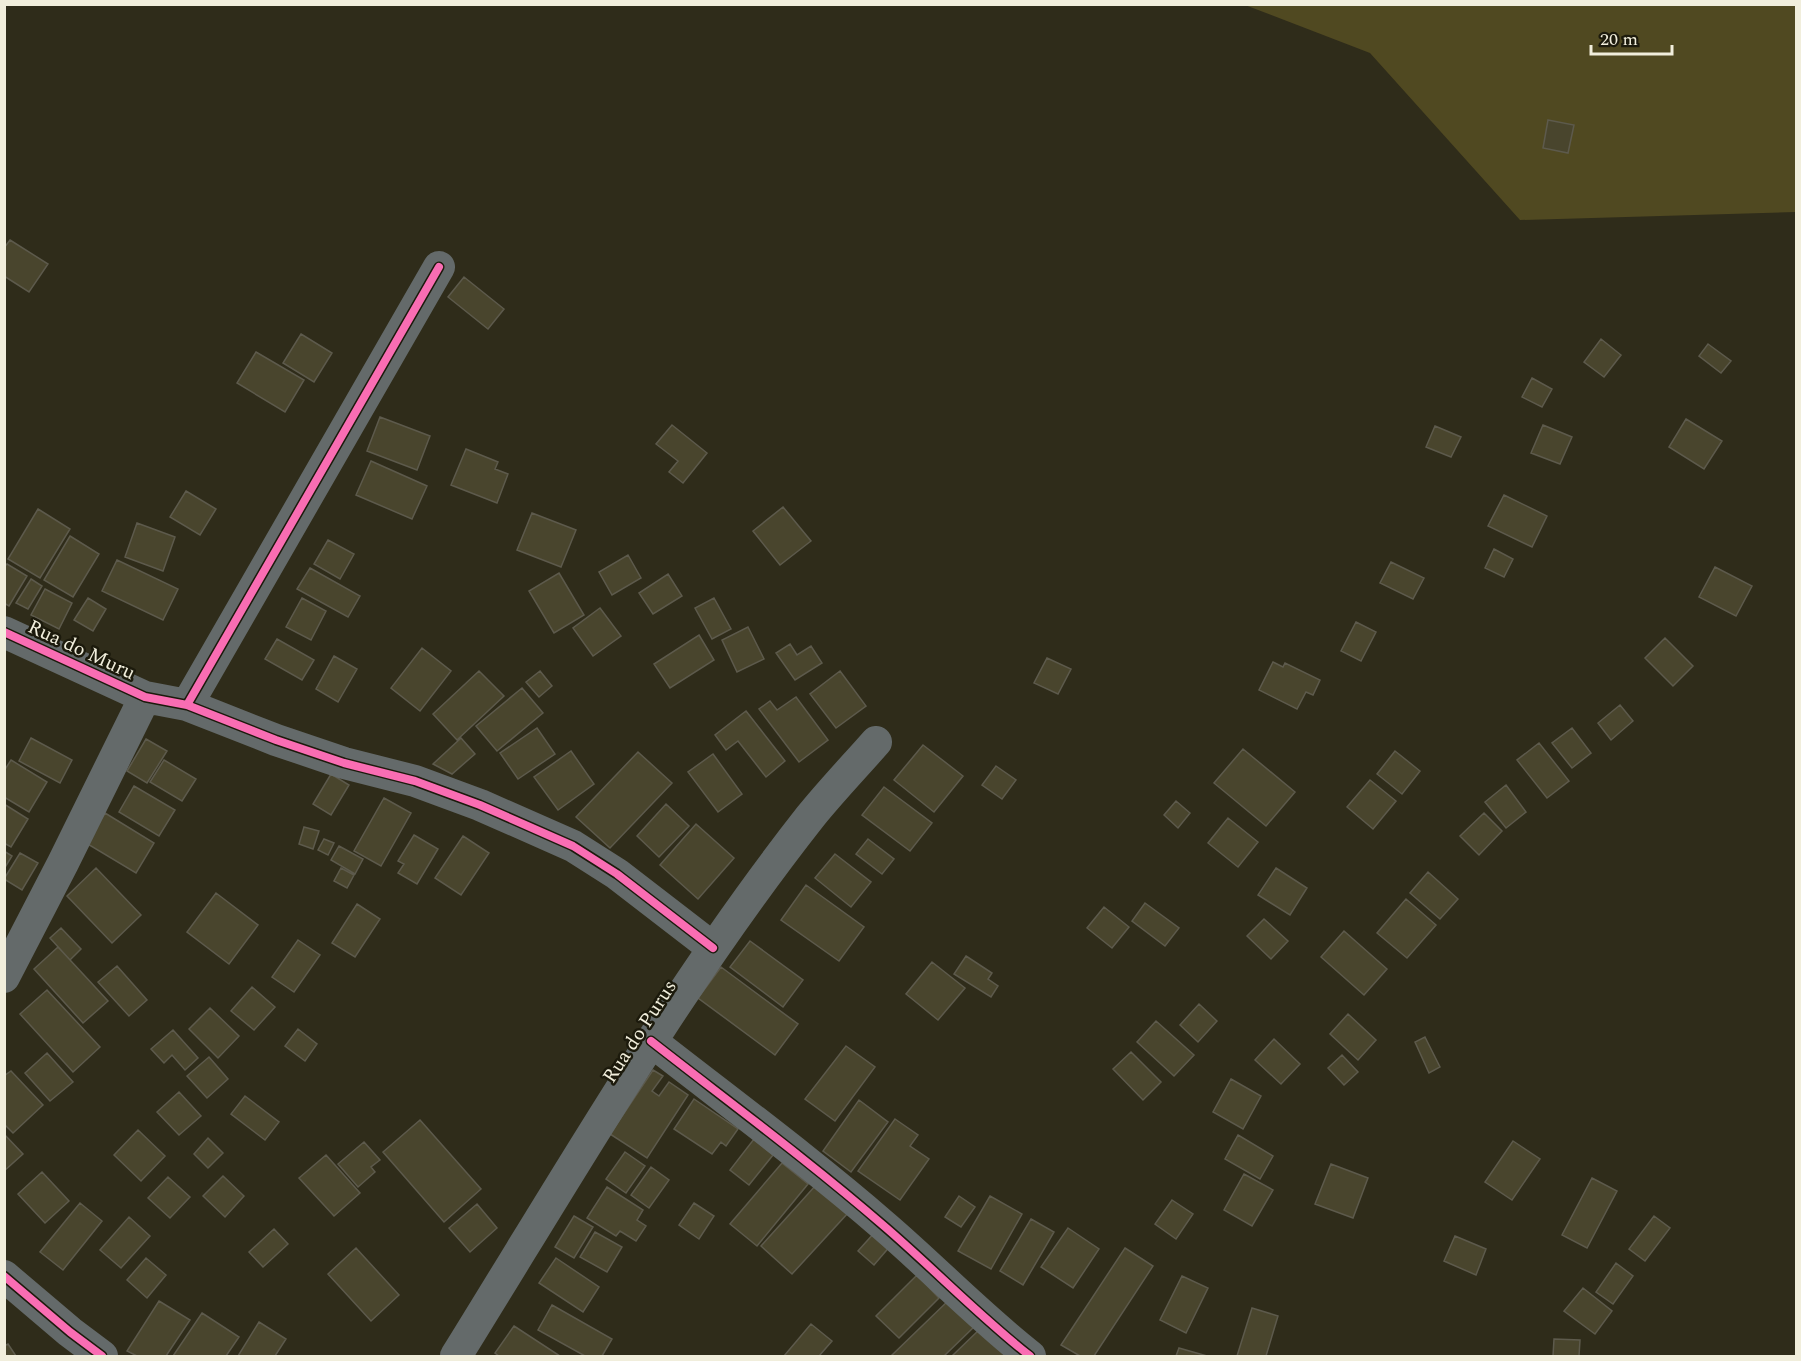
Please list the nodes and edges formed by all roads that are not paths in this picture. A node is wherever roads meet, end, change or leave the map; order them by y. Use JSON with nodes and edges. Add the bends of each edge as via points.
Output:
{"nodes":[{"id":1,"x":439,"y":267,"type":"dead end"},
{"id":2,"x":4,"y":632,"type":"edge"},
{"id":3,"x":145,"y":697,"type":"junction"},
{"id":4,"x":187,"y":705,"type":"junction"},
{"id":5,"x":876,"y":742,"type":"dead end"},
{"id":6,"x":713,"y":948,"type":"junction"},
{"id":7,"x":4,"y":977,"type":"edge"},
{"id":8,"x":651,"y":1041,"type":"junction"},
{"id":9,"x":4,"y":1276,"type":"edge"},
{"id":10,"x":102,"y":1356,"type":"edge"},
{"id":11,"x":456,"y":1356,"type":"edge"},
{"id":12,"x":1030,"y":1356,"type":"edge"}],
"edges":[{"from":1,"to":4,"type":"street"},
{"from":2,"to":3,"type":"street","name":"Rua do Muru"},
{"from":3,"to":4,"type":"street","name":"Rua do Muru"},
{"from":3,"to":7,"type":"street"},
{"from":4,"to":6,"type":"street","name":"Rua do Muru","via":[[344,763],[415,781],[573,846],[617,874]]},
{"from":5,"to":6,"type":"street","name":"Rua do Purus","via":[[811,816]]},
{"from":6,"to":8,"type":"street","name":"Rua do Purus"},
{"from":8,"to":11,"type":"street","name":"Rua do Purus"},
{"from":8,"to":12,"type":"street","via":[[823,1174]]},
{"from":9,"to":10,"type":"street"}]}
